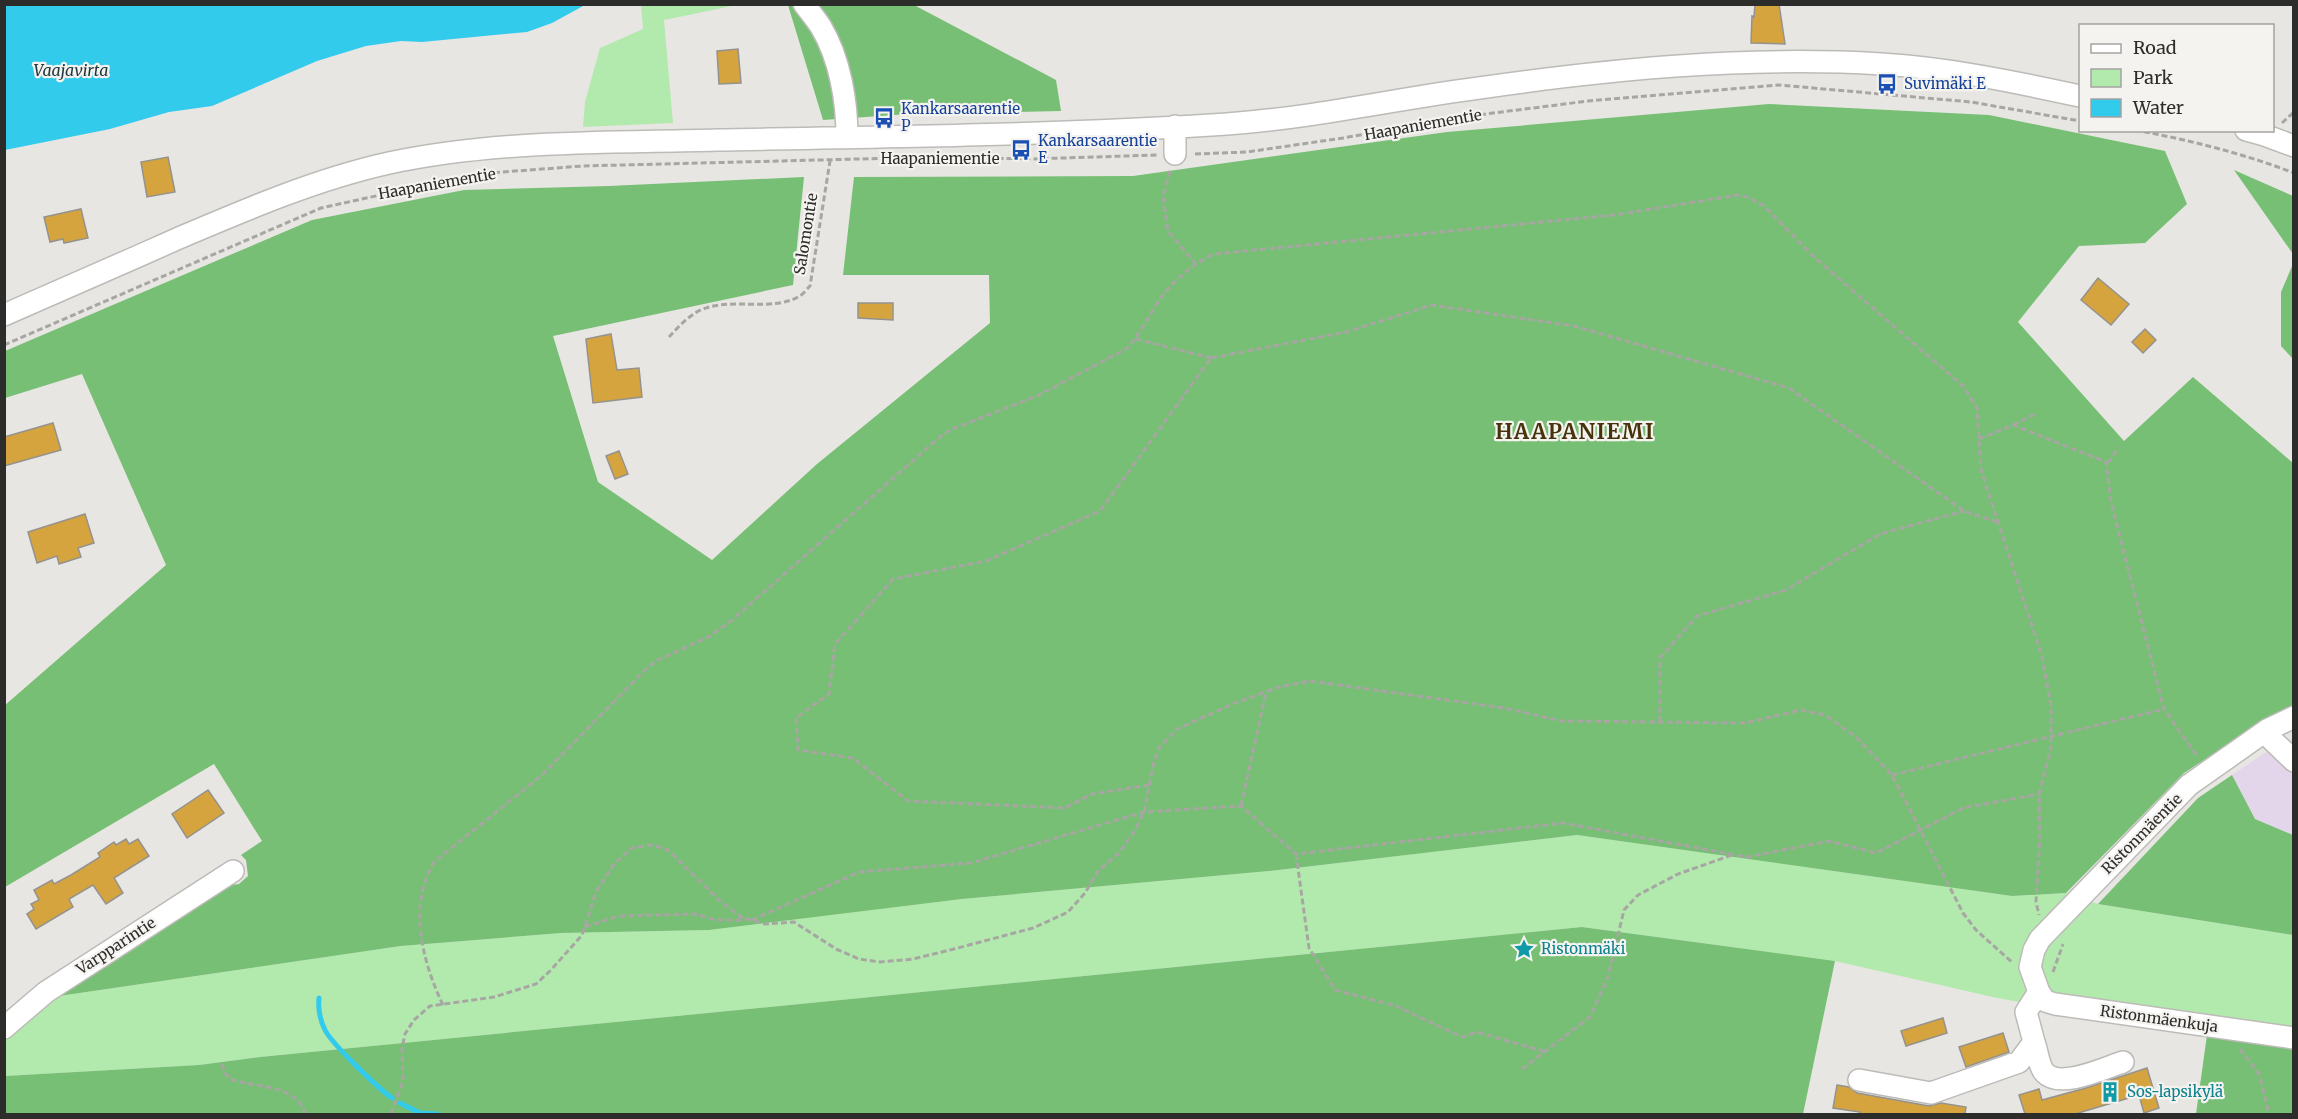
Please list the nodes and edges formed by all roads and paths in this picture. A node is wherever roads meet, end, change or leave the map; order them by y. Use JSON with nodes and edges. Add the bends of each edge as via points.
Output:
{"nodes":[{"id":1,"x":804,"y":4,"type":"edge"},
{"id":2,"x":2079,"y":96,"type":"edge"},
{"id":3,"x":2079,"y":121,"type":"edge"},
{"id":4,"x":1175,"y":126,"type":"junction"},
{"id":5,"x":2146,"y":132,"type":"edge"},
{"id":6,"x":2253,"y":132,"type":"edge"},
{"id":7,"x":839,"y":138,"type":"junction"},
{"id":8,"x":2294,"y":146,"type":"edge"},
{"id":9,"x":1174,"y":154,"type":"junction"},
{"id":10,"x":830,"y":160,"type":"junction"},
{"id":11,"x":2294,"y":173,"type":"edge"},
{"id":12,"x":1195,"y":263,"type":"junction"},
{"id":13,"x":4,"y":315,"type":"edge"},
{"id":14,"x":669,"y":337,"type":"dead end"},
{"id":15,"x":1136,"y":339,"type":"junction"},
{"id":16,"x":4,"y":345,"type":"edge"},
{"id":17,"x":1211,"y":358,"type":"junction"},
{"id":18,"x":2037,"y":413,"type":"dead end"},
{"id":19,"x":2013,"y":426,"type":"junction"},
{"id":20,"x":1979,"y":439,"type":"junction"},
{"id":21,"x":2119,"y":447,"type":"dead end"},
{"id":22,"x":2107,"y":465,"type":"junction"},
{"id":23,"x":1964,"y":511,"type":"junction"},
{"id":24,"x":2000,"y":523,"type":"junction"},
{"id":25,"x":1266,"y":692,"type":"junction"},
{"id":26,"x":2164,"y":710,"type":"junction"},
{"id":27,"x":2294,"y":717,"type":"edge"},
{"id":28,"x":1660,"y":722,"type":"junction"},
{"id":29,"x":2267,"y":730,"type":"junction"},
{"id":30,"x":2051,"y":736,"type":"junction"},
{"id":31,"x":2294,"y":761,"type":"edge"},
{"id":32,"x":2209,"y":772,"type":"junction"},
{"id":33,"x":1892,"y":775,"type":"junction"},
{"id":34,"x":1149,"y":785,"type":"junction"},
{"id":35,"x":2038,"y":794,"type":"junction"},
{"id":36,"x":1242,"y":806,"type":"junction"},
{"id":37,"x":1144,"y":812,"type":"junction"},
{"id":38,"x":1921,"y":830,"type":"junction"},
{"id":39,"x":1296,"y":854,"type":"junction"},
{"id":40,"x":1734,"y":854,"type":"junction"},
{"id":41,"x":233,"y":871,"type":"dead end"},
{"id":42,"x":751,"y":920,"type":"junction"},
{"id":43,"x":585,"y":927,"type":"junction"},
{"id":44,"x":2048,"y":931,"type":"junction"},
{"id":45,"x":2034,"y":981,"type":"junction"},
{"id":46,"x":443,"y":1005,"type":"junction"},
{"id":47,"x":4,"y":1028,"type":"edge"},
{"id":48,"x":2225,"y":1028,"type":"junction"},
{"id":49,"x":2294,"y":1038,"type":"edge"},
{"id":50,"x":2034,"y":1042,"type":"junction"},
{"id":51,"x":1545,"y":1052,"type":"junction"},
{"id":52,"x":2123,"y":1062,"type":"dead end"},
{"id":53,"x":222,"y":1064,"type":"dead end"},
{"id":54,"x":1522,"y":1070,"type":"dead end"},
{"id":55,"x":1859,"y":1080,"type":"dead end"},
{"id":56,"x":305,"y":1114,"type":"edge"},
{"id":57,"x":391,"y":1114,"type":"edge"},
{"id":58,"x":2269,"y":1114,"type":"edge"}],
"edges":[{"from":1,"to":7,"type":"street","via":[[821,27],[835,57],[847,118]]},
{"from":2,"to":4,"type":"street","name":"Haapaniementie","via":[[1977,74],[1882,64],[1772,62],[1607,73],[1478,88],[1300,117]]},
{"from":3,"to":9,"type":"path","name":"Haapaniementie","via":[[1971,102],[1779,85],[1588,101],[1247,152]]},
{"from":4,"to":7,"type":"street","name":"Haapaniementie"},
{"from":4,"to":9,"type":"street"},
{"from":5,"to":11,"type":"path","via":[[2183,139]]},
{"from":6,"to":8,"type":"street"},
{"from":7,"to":10,"type":"path","name":"Salomontie"},
{"from":7,"to":13,"type":"street","name":"Haapaniementie","via":[[518,146],[383,164],[231,215]]},
{"from":9,"to":10,"type":"path","name":"Haapaniementie"},
{"from":9,"to":12,"type":"path","via":[[1163,196],[1168,231]]},
{"from":10,"to":14,"type":"path","name":"Salomontie","via":[[810,286],[800,296],[775,303],[730,303],[704,308]]},
{"from":10,"to":16,"type":"path","name":"Haapaniementie","via":[[583,166],[476,174],[405,188],[321,208]]},
{"from":12,"to":15,"type":"path","via":[[1161,297]]},
{"from":12,"to":20,"type":"path","via":[[1214,255],[1614,215],[1738,195],[1749,197],[1764,206],[1814,257],[1963,386],[1977,408]]},
{"from":15,"to":17,"type":"path"},
{"from":15,"to":46,"type":"path","via":[[1126,349],[1037,396],[941,436],[732,620],[645,670],[541,777],[434,862],[426,875],[420,925],[428,969]]},
{"from":17,"to":23,"type":"path","via":[[1346,332],[1432,305],[1574,326],[1789,388]]},
{"from":17,"to":34,"type":"path","via":[[1100,511],[986,561],[893,579],[835,644],[829,694],[796,718],[798,750],[853,758],[908,801],[1065,808],[1092,794]]},
{"from":18,"to":19,"type":"path"},
{"from":19,"to":20,"type":"path"},
{"from":19,"to":22,"type":"path"},
{"from":20,"to":24,"type":"path","via":[[1981,470]]},
{"from":21,"to":22,"type":"path"},
{"from":22,"to":26,"type":"path","via":[[2111,502]]},
{"from":23,"to":24,"type":"path"},
{"from":23,"to":28,"type":"path","via":[[1880,534],[1786,590],[1697,616],[1660,658]]},
{"from":24,"to":30,"type":"path","via":[[2042,656],[2051,706]]},
{"from":25,"to":28,"type":"path","via":[[1310,681],[1436,697],[1562,721]]},
{"from":25,"to":34,"type":"path","via":[[1178,729],[1160,748]]},
{"from":25,"to":36,"type":"path"},
{"from":26,"to":30,"type":"path"},
{"from":26,"to":32,"type":"path"},
{"from":27,"to":29,"type":"street","name":"Ristonmäentie"},
{"from":28,"to":33,"type":"path","via":[[1745,723],[1801,710],[1825,715],[1857,738]]},
{"from":29,"to":31,"type":"street"},
{"from":29,"to":32,"type":"street","name":"Ristonmäentie"},
{"from":30,"to":33,"type":"path"},
{"from":30,"to":35,"type":"path"},
{"from":32,"to":44,"type":"street","name":"Ristonmäentie","via":[[2189,785]]},
{"from":33,"to":38,"type":"path"},
{"from":34,"to":37,"type":"path"},
{"from":35,"to":38,"type":"path","via":[[1963,808]]},
{"from":35,"to":44,"type":"path","via":[[2036,902]]},
{"from":36,"to":37,"type":"path"},
{"from":36,"to":39,"type":"path"},
{"from":37,"to":42,"type":"path","via":[[971,863],[860,872]]},
{"from":37,"to":42,"type":"path","via":[[1118,854],[1098,871],[1068,912],[1033,928],[913,959],[880,962],[859,959],[836,949],[794,922],[765,924]]},
{"from":38,"to":40,"type":"path","via":[[1876,853],[1829,841],[1747,857]]},
{"from":38,"to":45,"type":"path","via":[[1976,930]]},
{"from":39,"to":40,"type":"path","via":[[1563,823]]},
{"from":39,"to":51,"type":"path","via":[[1309,948],[1335,990],[1396,1006],[1462,1036],[1477,1032]]},
{"from":40,"to":51,"type":"path","via":[[1678,874],[1638,894],[1624,910],[1608,977],[1590,1017]]},
{"from":41,"to":47,"type":"street","name":"Varpparintie","via":[[46,992]]},
{"from":42,"to":43,"type":"path","via":[[717,920],[694,914],[618,916]]},
{"from":42,"to":43,"type":"path","via":[[720,901],[668,850],[652,845],[632,848],[614,864],[596,892]]},
{"from":43,"to":46,"type":"path","via":[[536,984],[494,997]]},
{"from":44,"to":45,"type":"street","name":"Ristonmäentie","via":[[2034,950]]},
{"from":45,"to":48,"type":"street","name":"Ristonmäenkuja","via":[[2045,1001],[2065,1006]]},
{"from":45,"to":50,"type":"street","name":"Ristonmäentie","via":[[2026,1012]]},
{"from":46,"to":57,"type":"path","via":[[430,1006],[405,1034],[403,1081]]},
{"from":48,"to":49,"type":"street","name":"Ristonmäenkuja"},
{"from":48,"to":58,"type":"path","via":[[2259,1074]]},
{"from":50,"to":52,"type":"street","name":"Ristonmäentie","via":[[2044,1072],[2054,1079],[2067,1080]]},
{"from":50,"to":55,"type":"street","via":[[2019,1062],[1931,1093]]},
{"from":51,"to":54,"type":"path"},
{"from":53,"to":56,"type":"path","via":[[230,1079],[290,1093]]}]}
